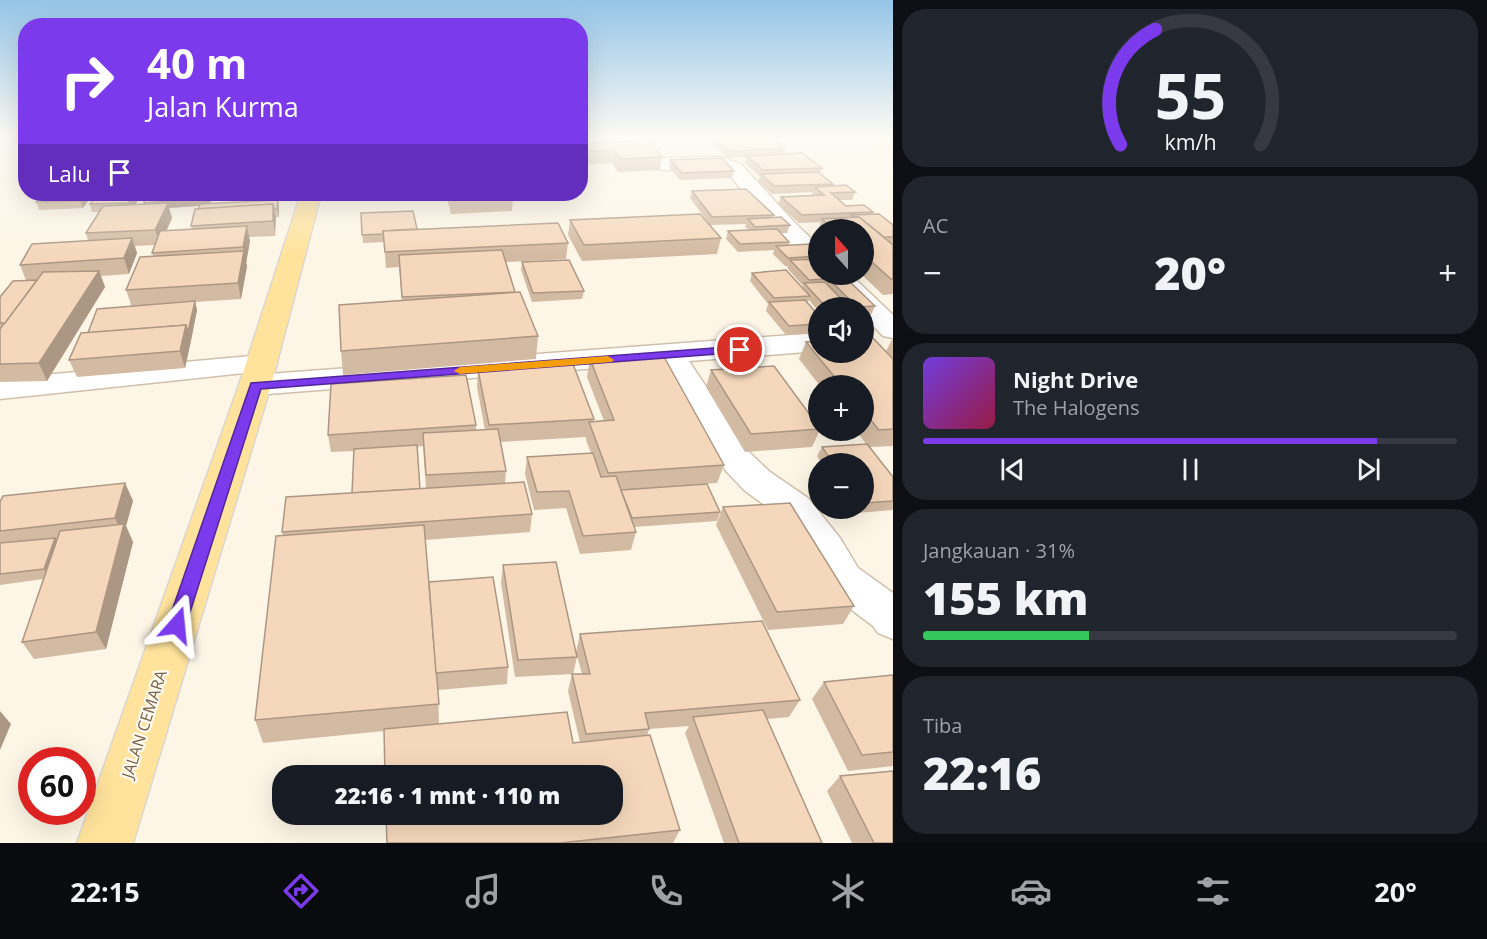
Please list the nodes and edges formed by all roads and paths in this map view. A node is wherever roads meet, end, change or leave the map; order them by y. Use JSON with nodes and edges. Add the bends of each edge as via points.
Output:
{"nodes":[{"id":1,"x":741,"y":176,"type":"edge"},
{"id":2,"x":309,"y":201,"type":"edge"},
{"id":3,"x":808,"y":248,"type":"edge"},
{"id":4,"x":846,"y":285,"type":"edge"},
{"id":5,"x":893,"y":330,"type":"edge"},
{"id":6,"x":893,"y":335,"type":"edge"},
{"id":7,"x":874,"y":337,"type":"edge"},
{"id":8,"x":808,"y":343,"type":"edge"},
{"id":9,"x":671,"y":355,"type":"junction"},
{"id":10,"x":258,"y":375,"type":"junction"},
{"id":11,"x":0,"y":389,"type":"edge"},
{"id":12,"x":893,"y":620,"type":"edge"},
{"id":13,"x":105,"y":843,"type":"edge"}],
"edges":[{"from":1,"to":3,"type":"street"},
{"from":2,"to":10,"type":"main road","name":"JALAN CEMARA"},
{"from":4,"to":5,"type":"street"},
{"from":6,"to":7,"type":"street"},
{"from":8,"to":9,"type":"street"},
{"from":9,"to":10,"type":"street"},
{"from":9,"to":12,"type":"street","via":[[738,462],[795,508],[826,549],[843,580]]},
{"from":10,"to":11,"type":"street"},
{"from":10,"to":13,"type":"main road","name":"JALAN CEMARA"}]}
